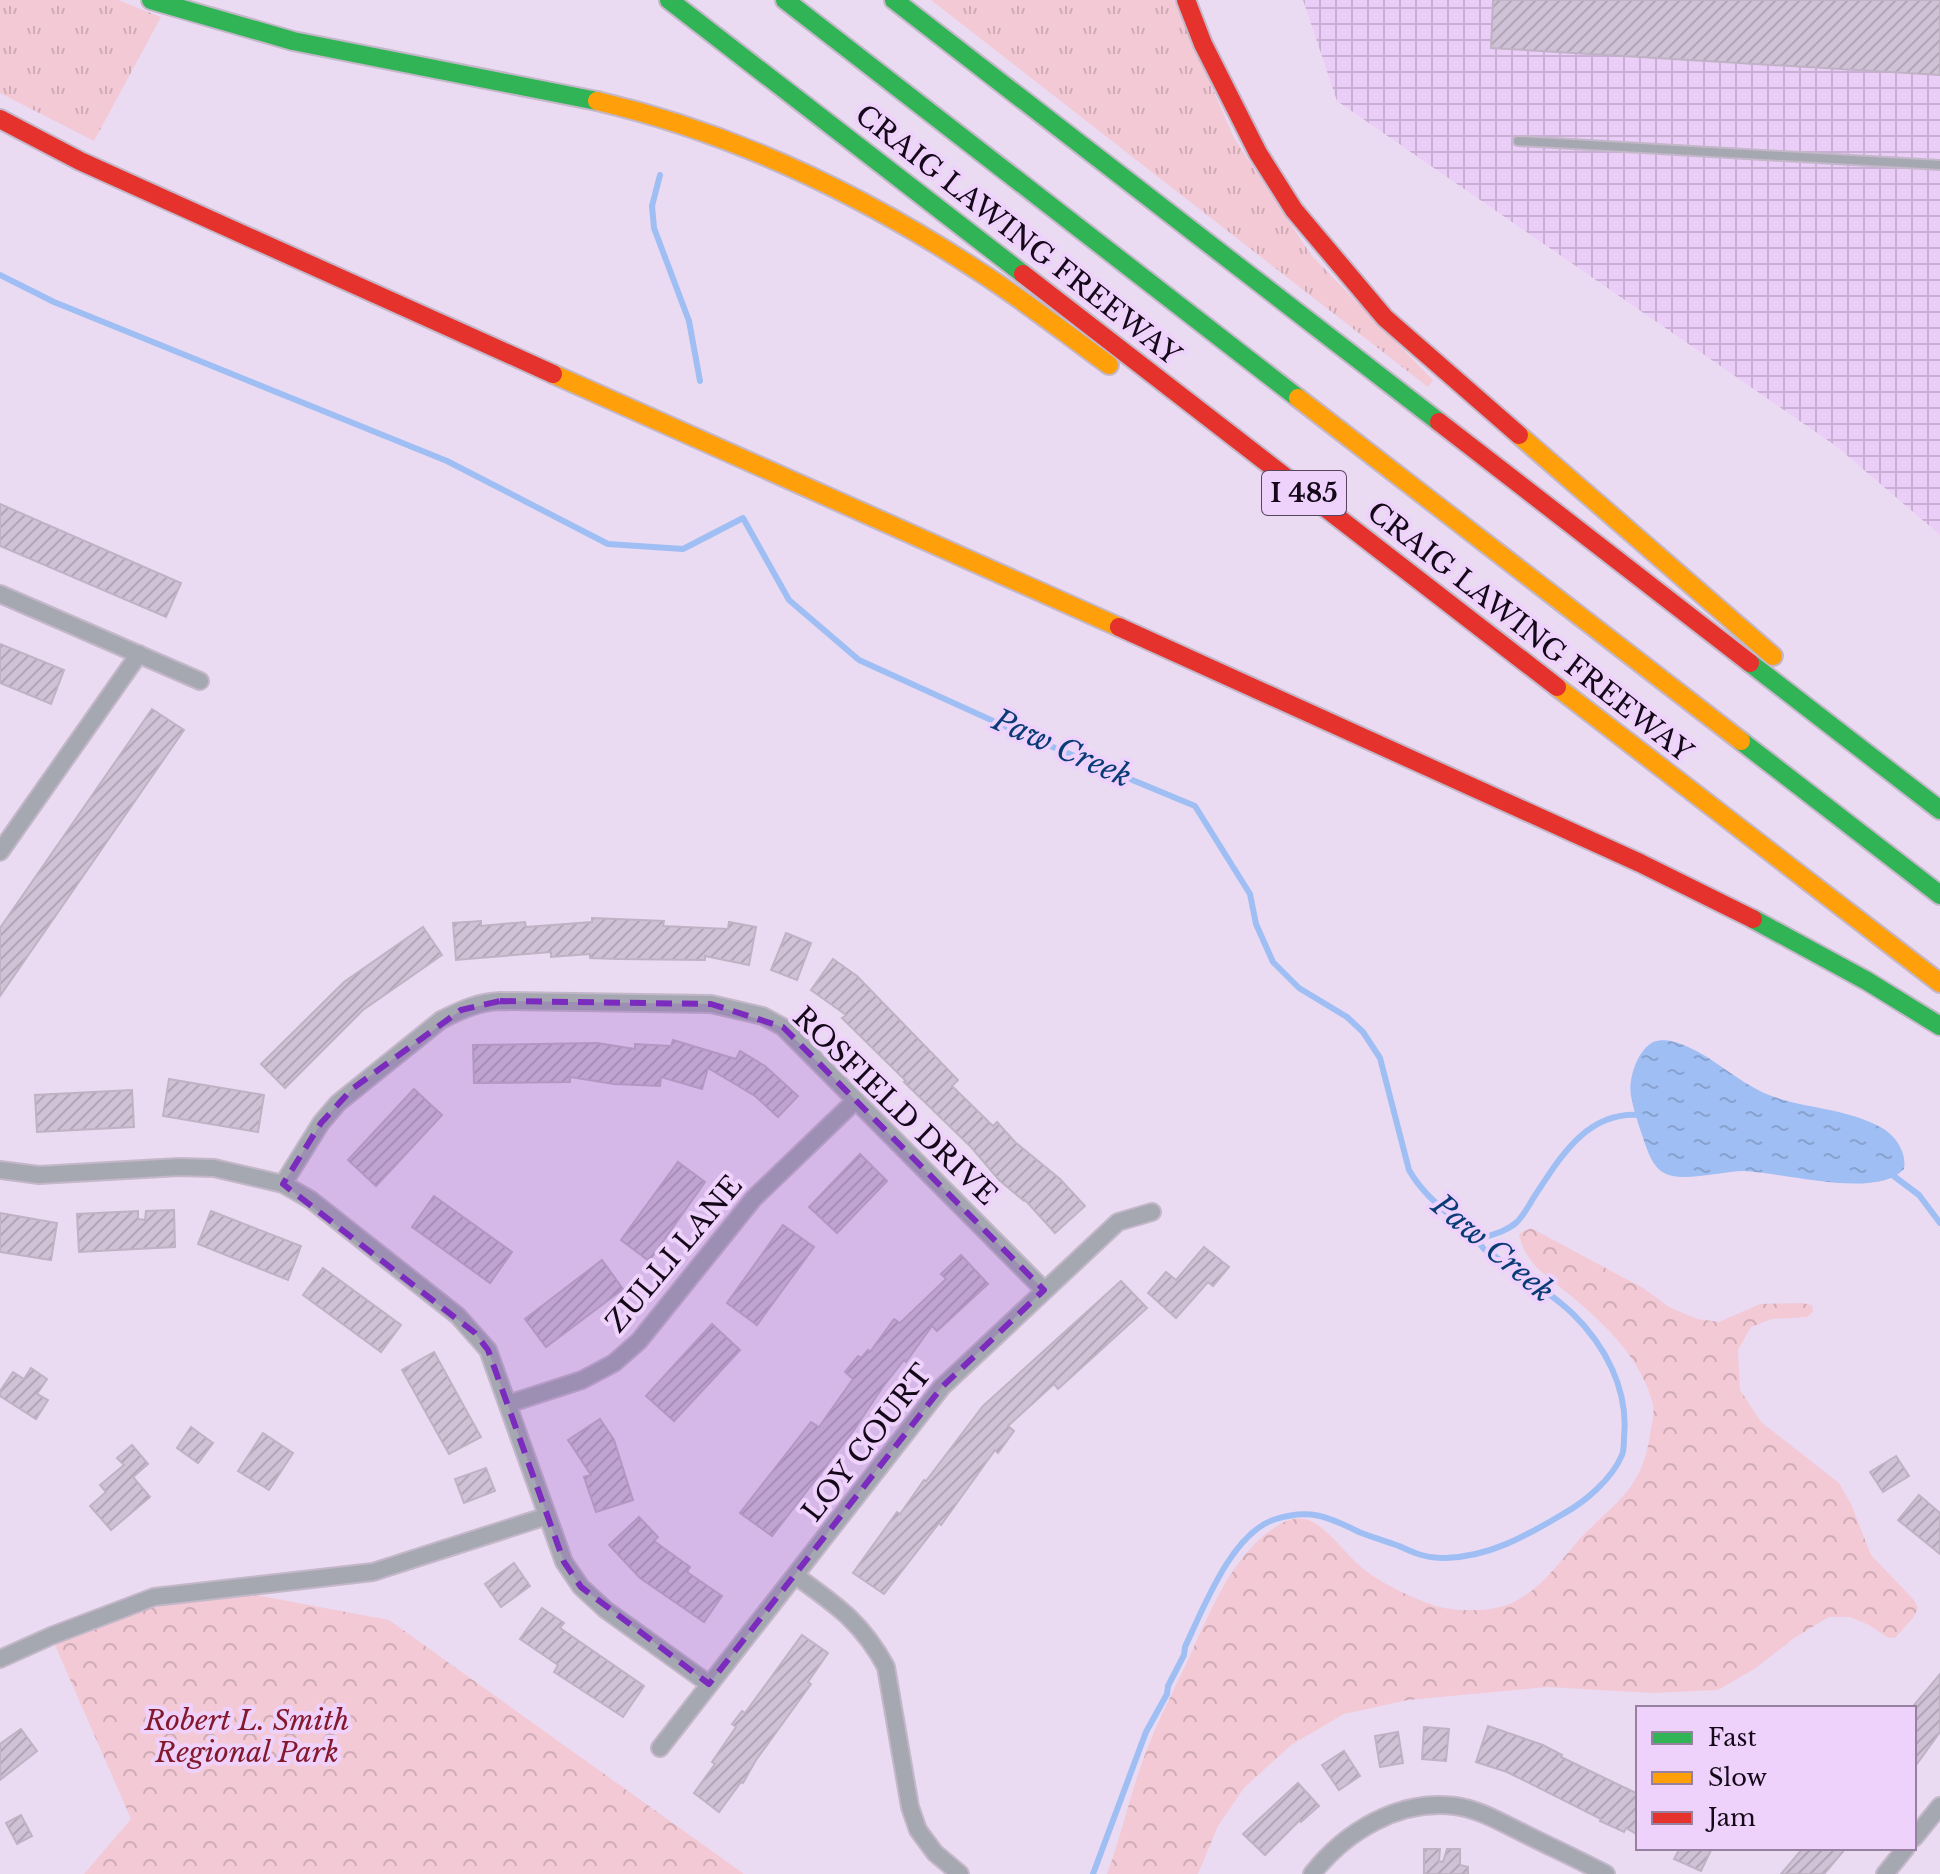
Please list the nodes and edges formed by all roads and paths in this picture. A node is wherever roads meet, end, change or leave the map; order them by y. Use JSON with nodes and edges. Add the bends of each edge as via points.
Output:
{"nodes":[{"id":1,"x":151,"y":0,"type":"edge"},
{"id":2,"x":669,"y":0,"type":"edge"},
{"id":3,"x":785,"y":0,"type":"edge"},
{"id":4,"x":894,"y":0,"type":"edge"},
{"id":5,"x":1186,"y":0,"type":"edge"},
{"id":6,"x":0,"y":119,"type":"edge"},
{"id":7,"x":0,"y":133,"type":"edge"},
{"id":8,"x":1518,"y":141,"type":"dead end"},
{"id":9,"x":80,"y":161,"type":"junction"},
{"id":10,"x":1940,"y":165,"type":"edge"},
{"id":11,"x":1382,"y":554,"type":"junction"},
{"id":12,"x":0,"y":594,"type":"edge"},
{"id":13,"x":139,"y":654,"type":"junction"},
{"id":14,"x":200,"y":681,"type":"dead end"},
{"id":15,"x":1891,"y":772,"type":"junction"},
{"id":16,"x":1940,"y":810,"type":"edge"},
{"id":17,"x":0,"y":852,"type":"edge"},
{"id":18,"x":1940,"y":895,"type":"edge"},
{"id":19,"x":1940,"y":983,"type":"edge"},
{"id":20,"x":1940,"y":1026,"type":"edge"},
{"id":21,"x":856,"y":1100,"type":"junction"},
{"id":22,"x":0,"y":1170,"type":"edge"},
{"id":23,"x":283,"y":1184,"type":"junction"},
{"id":24,"x":1152,"y":1212,"type":"dead end"},
{"id":25,"x":1044,"y":1290,"type":"junction"},
{"id":26,"x":508,"y":1404,"type":"junction"},
{"id":27,"x":547,"y":1516,"type":"junction"},
{"id":28,"x":796,"y":1576,"type":"junction"},
{"id":29,"x":0,"y":1659,"type":"edge"},
{"id":30,"x":709,"y":1684,"type":"junction"},
{"id":31,"x":660,"y":1748,"type":"dead end"},
{"id":32,"x":1940,"y":1806,"type":"edge"},
{"id":33,"x":1916,"y":1836,"type":"edge"},
{"id":34,"x":1904,"y":1850,"type":"edge"},
{"id":35,"x":960,"y":1874,"type":"edge"},
{"id":36,"x":1312,"y":1874,"type":"edge"},
{"id":37,"x":1606,"y":1874,"type":"edge"},
{"id":38,"x":1885,"y":1874,"type":"edge"}],
"edges":[{"from":1,"to":11,"type":"highway","via":[[311,44],[634,113],[696,130],[831,185],[983,273]]},
{"from":2,"to":11,"type":"highway","name":"CRAIG LAWING FREEWAY","number":"I 485"},
{"from":3,"to":18,"type":"highway","name":"CRAIG LAWING FREEWAY","number":"I 485"},
{"from":4,"to":15,"type":"highway"},
{"from":5,"to":15,"type":"highway","via":[[1258,153],[1294,210],[1385,318],[1805,684]]},
{"from":6,"to":9,"type":"highway"},
{"from":7,"to":9,"type":"highway"},
{"from":8,"to":10,"type":"lane"},
{"from":9,"to":20,"type":"highway","via":[[1640,863],[1854,972]]},
{"from":11,"to":19,"type":"highway","name":"CRAIG LAWING FREEWAY","number":"I 485"},
{"from":12,"to":13,"type":"street"},
{"from":13,"to":14,"type":"street"},
{"from":13,"to":17,"type":"street"},
{"from":15,"to":16,"type":"highway"},
{"from":21,"to":23,"type":"street","name":"ROSFIELD DRIVE","via":[[783,1027],[741,1010],[711,1004],[481,1002],[441,1020],[352,1089],[321,1123]]},
{"from":21,"to":25,"type":"street","name":"ROSFIELD DRIVE"},
{"from":21,"to":26,"type":"street","name":"ZULLI LANE","via":[[754,1198],[639,1341],[614,1363],[582,1380]]},
{"from":22,"to":23,"type":"street","via":[[39,1175],[214,1168]]},
{"from":23,"to":26,"type":"street","via":[[335,1218],[458,1316],[488,1350]]},
{"from":24,"to":25,"type":"street","name":"LOY COURT","via":[[1118,1222]]},
{"from":25,"to":28,"type":"street","name":"LOY COURT","via":[[942,1387]]},
{"from":26,"to":27,"type":"street"},
{"from":27,"to":29,"type":"street","via":[[373,1572],[154,1597]]},
{"from":27,"to":30,"type":"street","via":[[564,1562],[581,1587]]},
{"from":28,"to":30,"type":"street","name":"LOY COURT"},
{"from":28,"to":35,"type":"street","via":[[860,1626],[886,1667],[918,1830]]},
{"from":30,"to":31,"type":"street","name":"LOY COURT"},
{"from":32,"to":33,"type":"street"},
{"from":34,"to":38,"type":"street"},
{"from":36,"to":37,"type":"street","via":[[1348,1838],[1379,1818],[1413,1807],[1455,1806],[1482,1813]]}]}
